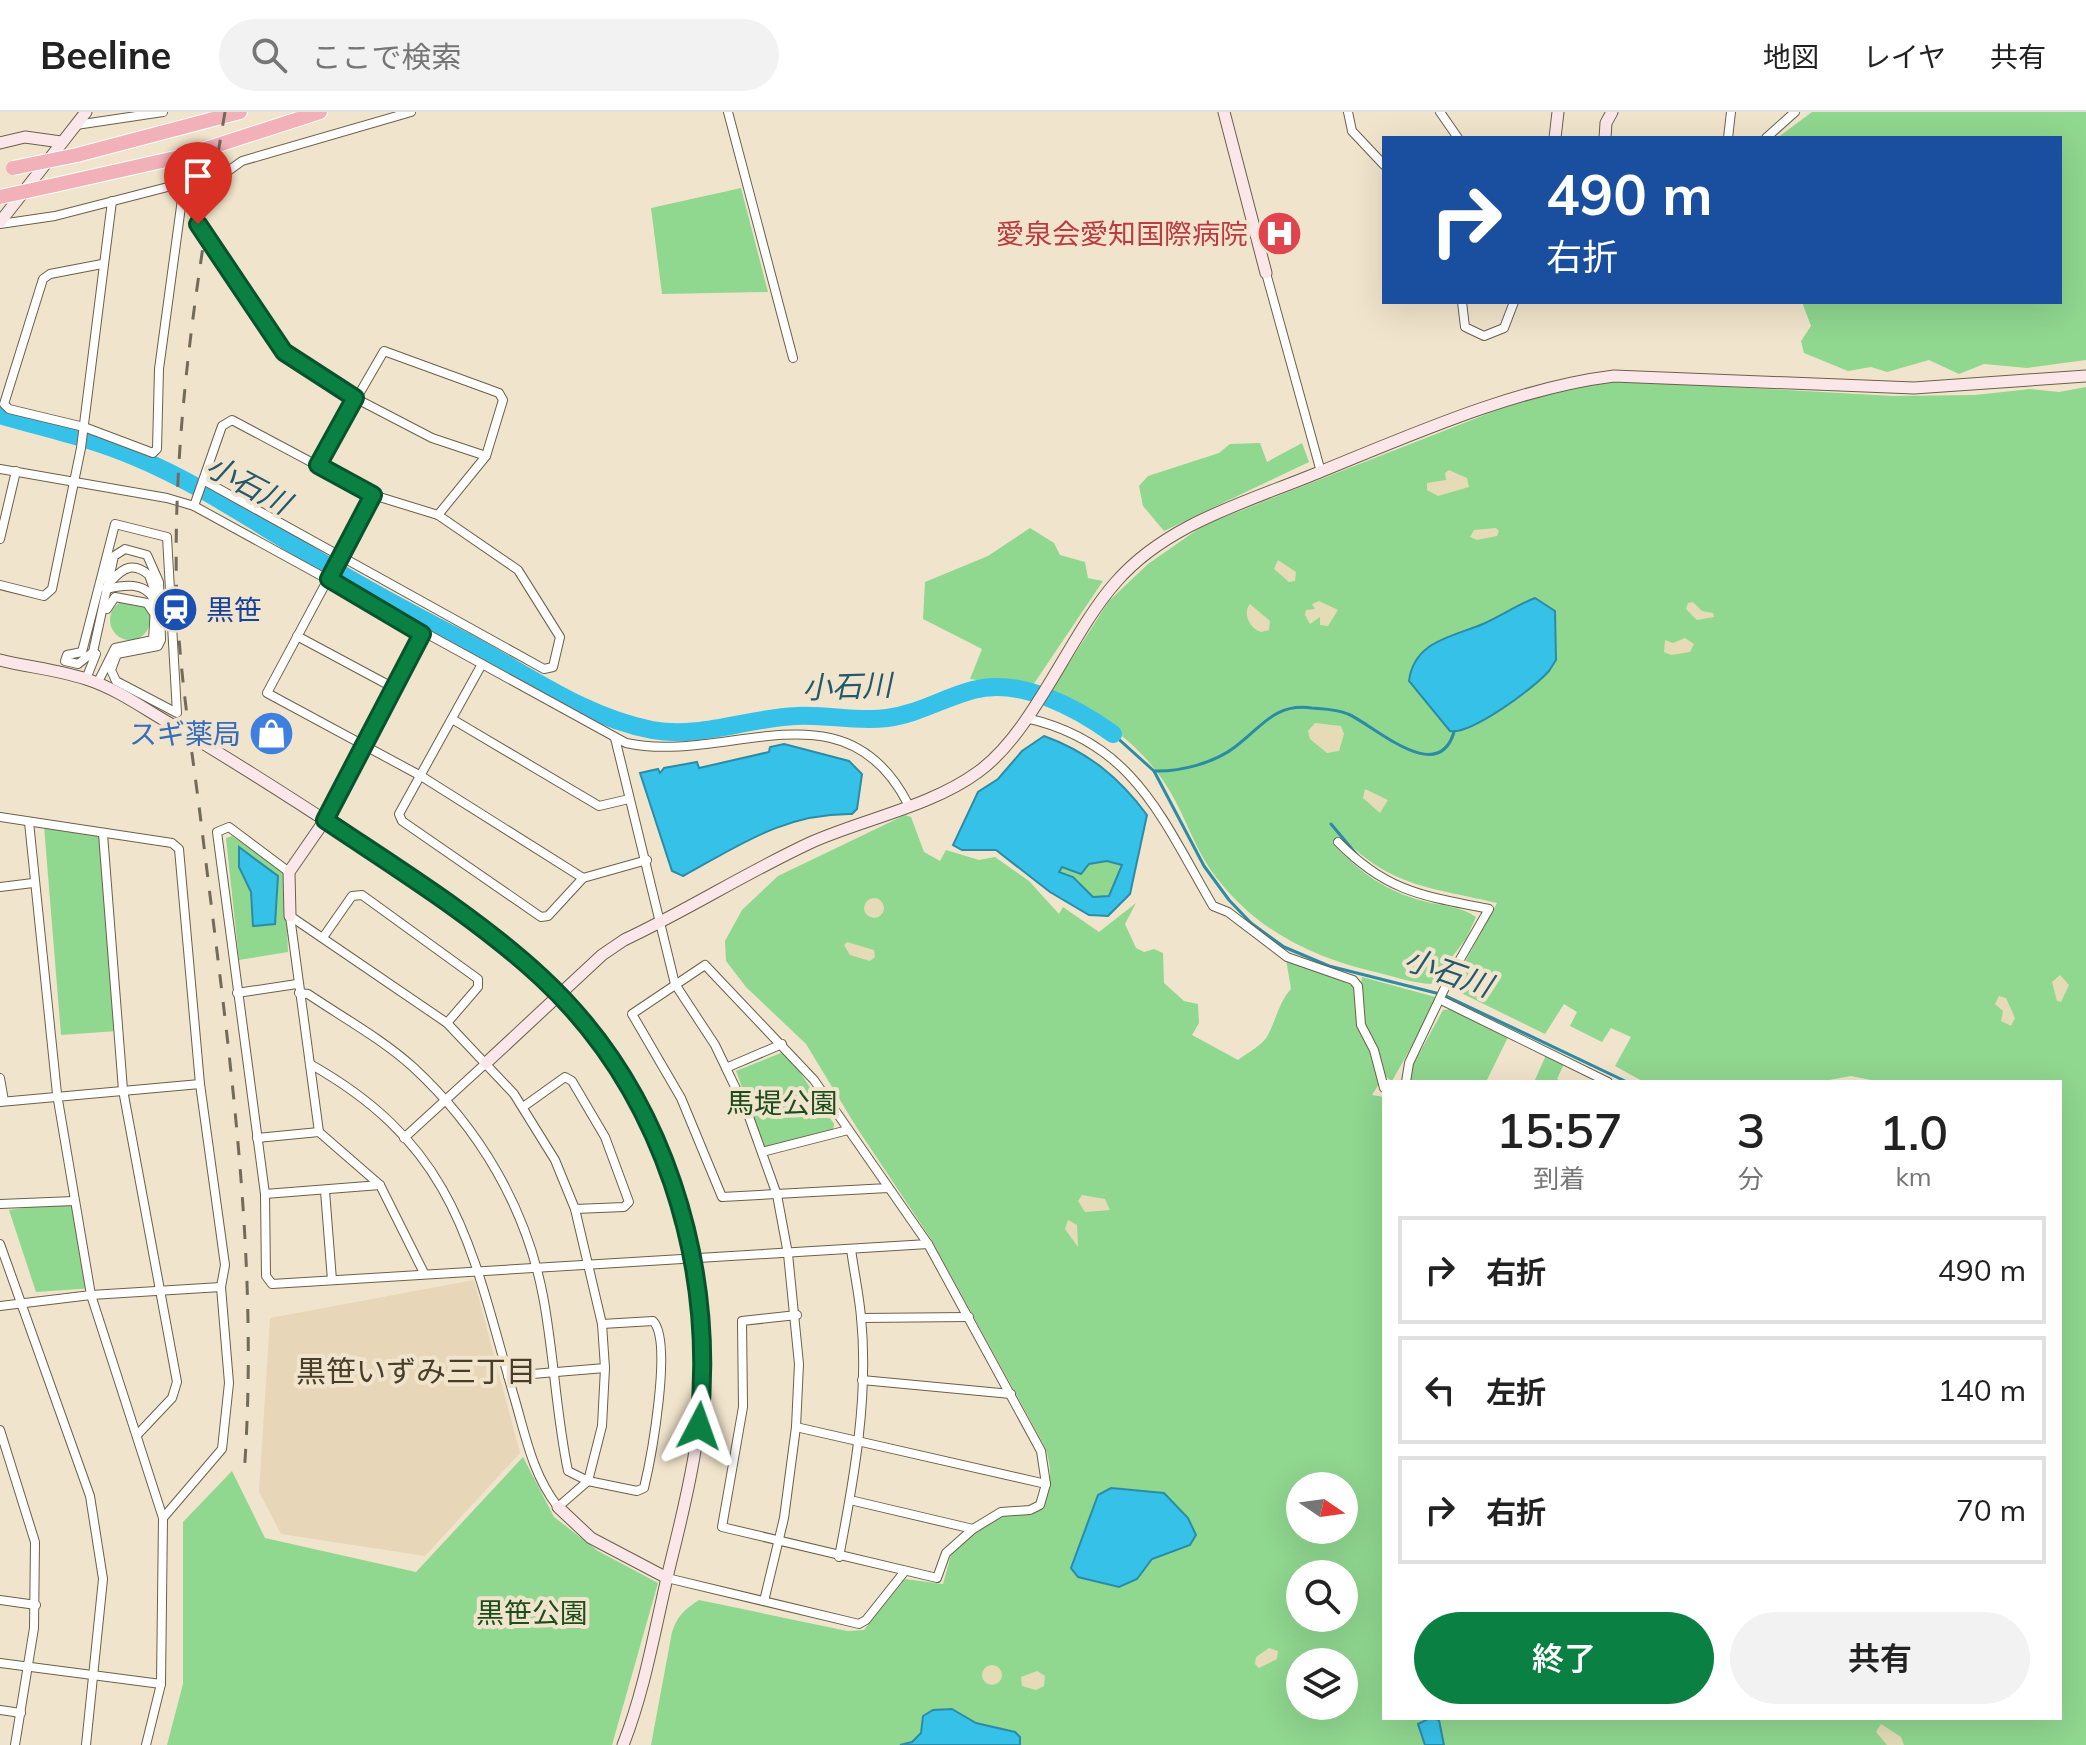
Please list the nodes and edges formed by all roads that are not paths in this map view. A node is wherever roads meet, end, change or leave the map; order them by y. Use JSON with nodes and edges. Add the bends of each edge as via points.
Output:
{"nodes":[{"id":1,"x":86,"y":112,"type":"edge"},
{"id":2,"x":163,"y":112,"type":"edge"},
{"id":3,"x":240,"y":112,"type":"edge"},
{"id":4,"x":320,"y":112,"type":"edge"},
{"id":5,"x":379,"y":112,"type":"edge"},
{"id":6,"x":411,"y":112,"type":"edge"},
{"id":7,"x":728,"y":112,"type":"edge"},
{"id":8,"x":1224,"y":112,"type":"edge"},
{"id":9,"x":1348,"y":112,"type":"edge"},
{"id":10,"x":1440,"y":112,"type":"edge"},
{"id":11,"x":1558,"y":112,"type":"edge"},
{"id":12,"x":1612,"y":112,"type":"edge"},
{"id":13,"x":1731,"y":112,"type":"edge"},
{"id":14,"x":1795,"y":112,"type":"edge"},
{"id":15,"x":382,"y":123,"type":"junction"},
{"id":16,"x":76,"y":125,"type":"junction"},
{"id":17,"x":1457,"y":136,"type":"edge"},
{"id":18,"x":1555,"y":136,"type":"edge"},
{"id":19,"x":1605,"y":136,"type":"edge"},
{"id":20,"x":1728,"y":136,"type":"edge"},
{"id":21,"x":1768,"y":136,"type":"edge"},
{"id":22,"x":61,"y":142,"type":"junction"},
{"id":23,"x":0,"y":143,"type":"edge"},
{"id":24,"x":1382,"y":163,"type":"edge"},
{"id":25,"x":7,"y":169,"type":"edge"},
{"id":26,"x":177,"y":187,"type":"junction"},
{"id":27,"x":0,"y":197,"type":"edge"},
{"id":28,"x":182,"y":199,"type":"junction"},
{"id":29,"x":112,"y":201,"type":"junction"},
{"id":30,"x":0,"y":223,"type":"edge"},
{"id":31,"x":102,"y":264,"type":"junction"},
{"id":32,"x":1266,"y":273,"type":"joint"},
{"id":33,"x":1462,"y":304,"type":"edge"},
{"id":34,"x":1513,"y":304,"type":"edge"},
{"id":35,"x":793,"y":358,"type":"dead end"},
{"id":36,"x":2086,"y":376,"type":"edge"},
{"id":37,"x":355,"y":398,"type":"junction"},
{"id":38,"x":84,"y":427,"type":"junction"},
{"id":39,"x":486,"y":456,"type":"junction"},
{"id":40,"x":318,"y":465,"type":"junction"},
{"id":41,"x":0,"y":469,"type":"edge"},
{"id":42,"x":16,"y":471,"type":"junction"},
{"id":43,"x":1321,"y":472,"type":"junction"},
{"id":44,"x":76,"y":481,"type":"junction"},
{"id":45,"x":202,"y":483,"type":"junction"},
{"id":46,"x":373,"y":495,"type":"junction"},
{"id":47,"x":195,"y":503,"type":"junction"},
{"id":48,"x":438,"y":515,"type":"junction"},
{"id":49,"x":0,"y":539,"type":"edge"},
{"id":50,"x":340,"y":558,"type":"junction"},
{"id":51,"x":330,"y":576,"type":"junction"},
{"id":52,"x":109,"y":584,"type":"junction"},
{"id":53,"x":0,"y":585,"type":"edge"},
{"id":54,"x":156,"y":599,"type":"junction"},
{"id":55,"x":107,"y":609,"type":"junction"},
{"id":56,"x":155,"y":616,"type":"junction"},
{"id":57,"x":422,"y":634,"type":"junction"},
{"id":58,"x":297,"y":636,"type":"junction"},
{"id":59,"x":0,"y":660,"type":"edge"},
{"id":60,"x":482,"y":664,"type":"junction"},
{"id":61,"x":92,"y":682,"type":"junction"},
{"id":62,"x":394,"y":688,"type":"junction"},
{"id":63,"x":1026,"y":718,"type":"junction"},
{"id":64,"x":452,"y":719,"type":"junction"},
{"id":65,"x":615,"y":738,"type":"junction"},
{"id":66,"x":362,"y":746,"type":"junction"},
{"id":67,"x":421,"y":776,"type":"junction"},
{"id":68,"x":629,"y":799,"type":"junction"},
{"id":69,"x":908,"y":804,"type":"junction"},
{"id":70,"x":0,"y":817,"type":"edge"},
{"id":71,"x":325,"y":820,"type":"junction"},
{"id":72,"x":29,"y":822,"type":"junction"},
{"id":73,"x":103,"y":834,"type":"junction"},
{"id":74,"x":1338,"y":842,"type":"dead end"},
{"id":75,"x":647,"y":860,"type":"junction"},
{"id":76,"x":289,"y":872,"type":"junction"},
{"id":77,"x":583,"y":878,"type":"junction"},
{"id":78,"x":33,"y":883,"type":"junction"},
{"id":79,"x":0,"y":887,"type":"edge"},
{"id":80,"x":290,"y":916,"type":"junction"},
{"id":81,"x":659,"y":924,"type":"junction"},
{"id":82,"x":324,"y":936,"type":"junction"},
{"id":83,"x":675,"y":984,"type":"junction"},
{"id":84,"x":298,"y":989,"type":"junction"},
{"id":85,"x":237,"y":993,"type":"junction"},
{"id":86,"x":558,"y":996,"type":"junction"},
{"id":87,"x":1443,"y":996,"type":"junction"},
{"id":88,"x":447,"y":1023,"type":"junction"},
{"id":89,"x":782,"y":1044,"type":"junction"},
{"id":90,"x":486,"y":1063,"type":"junction"},
{"id":91,"x":310,"y":1064,"type":"junction"},
{"id":92,"x":726,"y":1068,"type":"junction"},
{"id":93,"x":0,"y":1078,"type":"edge"},
{"id":94,"x":1382,"y":1080,"type":"edge"},
{"id":95,"x":1406,"y":1080,"type":"edge"},
{"id":96,"x":1604,"y":1080,"type":"edge"},
{"id":97,"x":200,"y":1084,"type":"junction"},
{"id":98,"x":123,"y":1090,"type":"junction"},
{"id":99,"x":57,"y":1094,"type":"junction"},
{"id":100,"x":2,"y":1101,"type":"edge"},
{"id":101,"x":444,"y":1101,"type":"junction"},
{"id":102,"x":523,"y":1107,"type":"junction"},
{"id":103,"x":848,"y":1130,"type":"junction"},
{"id":104,"x":319,"y":1132,"type":"junction"},
{"id":105,"x":257,"y":1138,"type":"junction"},
{"id":106,"x":404,"y":1138,"type":"junction"},
{"id":107,"x":762,"y":1152,"type":"junction"},
{"id":108,"x":380,"y":1185,"type":"junction"},
{"id":109,"x":888,"y":1188,"type":"junction"},
{"id":110,"x":325,"y":1191,"type":"junction"},
{"id":111,"x":265,"y":1194,"type":"junction"},
{"id":112,"x":777,"y":1195,"type":"junction"},
{"id":113,"x":74,"y":1201,"type":"junction"},
{"id":114,"x":0,"y":1204,"type":"edge"},
{"id":115,"x":575,"y":1209,"type":"junction"},
{"id":116,"x":0,"y":1244,"type":"edge"},
{"id":117,"x":928,"y":1244,"type":"junction"},
{"id":118,"x":851,"y":1249,"type":"junction"},
{"id":119,"x":788,"y":1254,"type":"junction"},
{"id":120,"x":692,"y":1259,"type":"junction"},
{"id":121,"x":588,"y":1264,"type":"junction"},
{"id":122,"x":537,"y":1266,"type":"junction"},
{"id":123,"x":477,"y":1271,"type":"junction"},
{"id":124,"x":424,"y":1273,"type":"junction"},
{"id":125,"x":332,"y":1280,"type":"junction"},
{"id":126,"x":221,"y":1287,"type":"junction"},
{"id":127,"x":161,"y":1289,"type":"junction"},
{"id":128,"x":91,"y":1295,"type":"junction"},
{"id":129,"x":18,"y":1302,"type":"junction"},
{"id":130,"x":0,"y":1306,"type":"edge"},
{"id":131,"x":797,"y":1315,"type":"junction"},
{"id":132,"x":969,"y":1317,"type":"junction"},
{"id":133,"x":861,"y":1318,"type":"junction"},
{"id":134,"x":602,"y":1324,"type":"junction"},
{"id":135,"x":605,"y":1368,"type":"junction"},
{"id":136,"x":556,"y":1372,"type":"junction"},
{"id":137,"x":508,"y":1376,"type":"junction"},
{"id":138,"x":862,"y":1380,"type":"junction"},
{"id":139,"x":1011,"y":1394,"type":"junction"},
{"id":140,"x":796,"y":1427,"type":"junction"},
{"id":141,"x":0,"y":1430,"type":"edge"},
{"id":142,"x":138,"y":1434,"type":"junction"},
{"id":143,"x":857,"y":1441,"type":"junction"},
{"id":144,"x":588,"y":1481,"type":"junction"},
{"id":145,"x":1046,"y":1484,"type":"junction"},
{"id":146,"x":850,"y":1500,"type":"junction"},
{"id":147,"x":558,"y":1507,"type":"junction"},
{"id":148,"x":163,"y":1518,"type":"junction"},
{"id":149,"x":973,"y":1529,"type":"junction"},
{"id":150,"x":778,"y":1543,"type":"junction"},
{"id":151,"x":839,"y":1557,"type":"junction"},
{"id":152,"x":905,"y":1571,"type":"junction"},
{"id":153,"x":667,"y":1578,"type":"junction"},
{"id":154,"x":0,"y":1600,"type":"edge"},
{"id":155,"x":764,"y":1601,"type":"junction"},
{"id":156,"x":36,"y":1605,"type":"junction"},
{"id":157,"x":0,"y":1663,"type":"edge"},
{"id":158,"x":28,"y":1667,"type":"junction"},
{"id":159,"x":95,"y":1677,"type":"junction"},
{"id":160,"x":161,"y":1684,"type":"junction"},
{"id":161,"x":0,"y":1710,"type":"edge"},
{"id":162,"x":21,"y":1713,"type":"junction"},
{"id":163,"x":15,"y":1745,"type":"edge"},
{"id":164,"x":86,"y":1745,"type":"edge"},
{"id":165,"x":146,"y":1745,"type":"edge"},
{"id":166,"x":623,"y":1745,"type":"edge"}],
"edges":[{"from":1,"to":16,"type":"street"},
{"from":2,"to":16,"type":"street"},
{"from":3,"to":25,"type":"highway","bridge":true},
{"from":4,"to":27,"type":"highway","bridge":true,"via":[[184,156]]},
{"from":5,"to":15,"type":"street"},
{"from":6,"to":15,"type":"street"},
{"from":7,"to":35,"type":"street"},
{"from":8,"to":32,"type":"street"},
{"from":9,"to":24,"type":"street","via":[[1352,131]]},
{"from":10,"to":17,"type":"street"},
{"from":11,"to":18,"type":"street"},
{"from":12,"to":19,"type":"street"},
{"from":13,"to":20,"type":"street"},
{"from":14,"to":21,"type":"street"},
{"from":15,"to":26,"type":"street","via":[[242,161],[217,179]]},
{"from":16,"to":22,"type":"street"},
{"from":22,"to":23,"type":"street","via":[[25,137]]},
{"from":22,"to":30,"type":"street"},
{"from":26,"to":28,"type":"street"},
{"from":26,"to":29,"type":"street"},
{"from":28,"to":37,"type":"street","via":[[284,352]]},
{"from":28,"to":38,"type":"street","via":[[159,369],[157,449],[151,453]]},
{"from":29,"to":30,"type":"street"},
{"from":29,"to":31,"type":"street"},
{"from":31,"to":38,"type":"street"},
{"from":31,"to":38,"type":"street","via":[[43,279],[4,400],[9,409]]},
{"from":32,"to":43,"type":"street"},
{"from":33,"to":34,"type":"street","via":[[1465,327],[1484,336],[1504,328]]},
{"from":36,"to":43,"type":"street","via":[[1940,387],[1614,376],[1572,381],[1532,391]]},
{"from":37,"to":39,"type":"street","via":[[432,438]]},
{"from":37,"to":39,"type":"street","via":[[386,350],[499,393],[503,400]]},
{"from":37,"to":40,"type":"street"},
{"from":38,"to":44,"type":"street"},
{"from":39,"to":48,"type":"street"},
{"from":40,"to":45,"type":"street","via":[[229,420],[222,426]]},
{"from":40,"to":46,"type":"street"},
{"from":41,"to":42,"type":"street"},
{"from":42,"to":44,"type":"street"},
{"from":42,"to":49,"type":"street"},
{"from":43,"to":63,"type":"street","via":[[1203,519],[1147,554],[1114,584]]},
{"from":44,"to":47,"type":"street"},
{"from":44,"to":53,"type":"street","via":[[52,589],[44,596]]},
{"from":45,"to":47,"type":"street"},
{"from":45,"to":50,"type":"street"},
{"from":46,"to":48,"type":"street"},
{"from":46,"to":50,"type":"street"},
{"from":47,"to":51,"type":"street"},
{"from":48,"to":50,"type":"street","via":[[518,570],[561,640],[550,669]]},
{"from":50,"to":51,"type":"street"},
{"from":51,"to":57,"type":"street"},
{"from":51,"to":58,"type":"street"},
{"from":52,"to":52,"type":"street","via":[[118,550],[151,559],[161,598],[161,640],[158,646],[117,654],[111,670],[116,681],[177,713],[167,537],[115,524],[82,652],[67,655],[65,661],[78,664],[93,652]]},
{"from":52,"to":54,"type":"street","via":[[143,589]]},
{"from":52,"to":54,"type":"street","via":[[121,569],[135,567],[149,575]]},
{"from":52,"to":54,"type":"street","via":[[121,554],[140,556],[151,565]]},
{"from":52,"to":55,"type":"street"},
{"from":54,"to":56,"type":"street"},
{"from":55,"to":56,"type":"street","via":[[115,597],[123,596],[147,603]]},
{"from":55,"to":61,"type":"street"},
{"from":56,"to":61,"type":"street","via":[[153,640],[115,648]]},
{"from":57,"to":60,"type":"street"},
{"from":57,"to":62,"type":"street"},
{"from":58,"to":62,"type":"street"},
{"from":58,"to":66,"type":"street","via":[[267,693]]},
{"from":59,"to":61,"type":"street"},
{"from":60,"to":64,"type":"street"},
{"from":60,"to":65,"type":"street"},
{"from":61,"to":71,"type":"street","via":[[268,781]]},
{"from":62,"to":66,"type":"street"},
{"from":63,"to":69,"type":"street","via":[[978,773]]},
{"from":63,"to":94,"type":"street","via":[[1082,737],[1121,763],[1158,807],[1213,906],[1287,957],[1353,980],[1361,1025]]},
{"from":64,"to":67,"type":"street"},
{"from":64,"to":68,"type":"street","via":[[599,806]]},
{"from":65,"to":68,"type":"street"},
{"from":65,"to":69,"type":"street","via":[[672,749],[768,734],[838,739],[877,762]]},
{"from":66,"to":67,"type":"street"},
{"from":66,"to":71,"type":"street"},
{"from":67,"to":77,"type":"street"},
{"from":67,"to":77,"type":"street","via":[[399,814],[402,821],[541,917],[548,916]]},
{"from":68,"to":75,"type":"street"},
{"from":69,"to":81,"type":"street","via":[[812,843]]},
{"from":70,"to":72,"type":"street"},
{"from":71,"to":76,"type":"street"},
{"from":71,"to":86,"type":"street","via":[[499,942]]},
{"from":72,"to":73,"type":"street"},
{"from":72,"to":78,"type":"street"},
{"from":73,"to":97,"type":"street","via":[[179,846]]},
{"from":73,"to":98,"type":"street"},
{"from":74,"to":87,"type":"street","via":[[1364,869],[1394,887],[1489,909]]},
{"from":75,"to":77,"type":"street"},
{"from":75,"to":81,"type":"street"},
{"from":76,"to":80,"type":"street"},
{"from":76,"to":85,"type":"street","via":[[229,827],[219,829]]},
{"from":78,"to":79,"type":"street"},
{"from":78,"to":99,"type":"street"},
{"from":80,"to":82,"type":"street"},
{"from":80,"to":84,"type":"street"},
{"from":81,"to":83,"type":"street"},
{"from":81,"to":86,"type":"street","via":[[602,955]]},
{"from":82,"to":88,"type":"street"},
{"from":82,"to":88,"type":"street","via":[[357,894],[413,931],[478,979],[478,987]]},
{"from":83,"to":89,"type":"street","via":[[705,965]]},
{"from":83,"to":92,"type":"street"},
{"from":83,"to":112,"type":"street","via":[[632,1018],[681,1098],[719,1193],[727,1198]]},
{"from":84,"to":85,"type":"street"},
{"from":84,"to":91,"type":"street"},
{"from":84,"to":101,"type":"street","via":[[406,1062]]},
{"from":85,"to":105,"type":"street"},
{"from":86,"to":90,"type":"street"},
{"from":86,"to":120,"type":"street","via":[[615,1067],[647,1123],[682,1209]]},
{"from":87,"to":95,"type":"street","via":[[1409,1063]]},
{"from":87,"to":96,"type":"street"},
{"from":88,"to":90,"type":"street"},
{"from":89,"to":92,"type":"street"},
{"from":89,"to":103,"type":"street"},
{"from":90,"to":101,"type":"street"},
{"from":90,"to":102,"type":"street"},
{"from":91,"to":104,"type":"street"},
{"from":91,"to":106,"type":"street","via":[[373,1106]]},
{"from":92,"to":107,"type":"street"},
{"from":93,"to":100,"type":"street"},
{"from":97,"to":98,"type":"street"},
{"from":97,"to":126,"type":"street","via":[[225,1259]]},
{"from":98,"to":99,"type":"street"},
{"from":98,"to":127,"type":"street"},
{"from":99,"to":100,"type":"street"},
{"from":99,"to":113,"type":"street"},
{"from":101,"to":106,"type":"street"},
{"from":101,"to":122,"type":"street","via":[[473,1132],[508,1190]]},
{"from":102,"to":115,"type":"street","via":[[555,1160]]},
{"from":102,"to":115,"type":"street","via":[[565,1077],[605,1137],[629,1202],[624,1207]]},
{"from":103,"to":107,"type":"street"},
{"from":103,"to":109,"type":"street"},
{"from":104,"to":105,"type":"street"},
{"from":104,"to":108,"type":"street"},
{"from":105,"to":111,"type":"street"},
{"from":106,"to":123,"type":"street","via":[[430,1166],[454,1206]]},
{"from":107,"to":112,"type":"street"},
{"from":108,"to":110,"type":"street"},
{"from":108,"to":124,"type":"street"},
{"from":109,"to":112,"type":"street"},
{"from":109,"to":117,"type":"street"},
{"from":110,"to":111,"type":"street"},
{"from":110,"to":125,"type":"street"},
{"from":111,"to":125,"type":"street","via":[[267,1280]]},
{"from":112,"to":119,"type":"street"},
{"from":113,"to":114,"type":"street"},
{"from":113,"to":128,"type":"street"},
{"from":115,"to":121,"type":"street"},
{"from":116,"to":129,"type":"street"},
{"from":117,"to":118,"type":"street"},
{"from":117,"to":132,"type":"street"},
{"from":118,"to":119,"type":"street"},
{"from":118,"to":133,"type":"street"},
{"from":119,"to":120,"type":"street"},
{"from":119,"to":131,"type":"street"},
{"from":120,"to":121,"type":"street"},
{"from":120,"to":153,"type":"street","via":[[701,1310],[702,1402]]},
{"from":121,"to":122,"type":"street"},
{"from":121,"to":134,"type":"street"},
{"from":122,"to":123,"type":"street"},
{"from":122,"to":136,"type":"street"},
{"from":123,"to":124,"type":"street"},
{"from":123,"to":137,"type":"street"},
{"from":124,"to":125,"type":"street"},
{"from":126,"to":127,"type":"street"},
{"from":126,"to":148,"type":"street","via":[[229,1383],[222,1449]]},
{"from":127,"to":128,"type":"street"},
{"from":127,"to":142,"type":"street","via":[[177,1382],[172,1398]]},
{"from":128,"to":129,"type":"street"},
{"from":128,"to":142,"type":"street"},
{"from":129,"to":130,"type":"street"},
{"from":129,"to":159,"type":"street","via":[[90,1496],[103,1579]]},
{"from":131,"to":140,"type":"street"},
{"from":131,"to":150,"type":"street","via":[[742,1321],[743,1407],[722,1527]]},
{"from":132,"to":133,"type":"street"},
{"from":132,"to":139,"type":"street"},
{"from":133,"to":138,"type":"street"},
{"from":134,"to":135,"type":"street"},
{"from":134,"to":144,"type":"street","via":[[653,1321],[658,1328],[655,1442],[641,1491]]},
{"from":135,"to":136,"type":"street"},
{"from":135,"to":144,"type":"street","via":[[602,1426]]},
{"from":136,"to":137,"type":"street"},
{"from":136,"to":144,"type":"street","via":[[567,1467]]},
{"from":137,"to":147,"type":"street","via":[[537,1476]]},
{"from":138,"to":139,"type":"street"},
{"from":138,"to":143,"type":"street"},
{"from":139,"to":145,"type":"street","via":[[1041,1451]]},
{"from":140,"to":143,"type":"street"},
{"from":140,"to":150,"type":"street"},
{"from":141,"to":156,"type":"street","via":[[35,1542]]},
{"from":142,"to":148,"type":"street"},
{"from":143,"to":145,"type":"street"},
{"from":143,"to":146,"type":"street"},
{"from":144,"to":147,"type":"street"},
{"from":145,"to":149,"type":"street","via":[[1040,1505],[1001,1512]]},
{"from":146,"to":149,"type":"street"},
{"from":146,"to":151,"type":"street"},
{"from":147,"to":153,"type":"street","via":[[591,1538]]},
{"from":148,"to":160,"type":"street"},
{"from":149,"to":152,"type":"street","via":[[946,1553],[937,1578]]},
{"from":150,"to":151,"type":"street"},
{"from":150,"to":155,"type":"street"},
{"from":151,"to":152,"type":"street"},
{"from":152,"to":155,"type":"street","via":[[859,1624]]},
{"from":153,"to":155,"type":"street"},
{"from":153,"to":166,"type":"street"},
{"from":154,"to":156,"type":"street"},
{"from":156,"to":158,"type":"street"},
{"from":157,"to":158,"type":"street"},
{"from":158,"to":159,"type":"street"},
{"from":158,"to":162,"type":"street"},
{"from":159,"to":160,"type":"street"},
{"from":159,"to":164,"type":"street"},
{"from":160,"to":165,"type":"street"},
{"from":161,"to":162,"type":"street"},
{"from":162,"to":163,"type":"street"}]}
